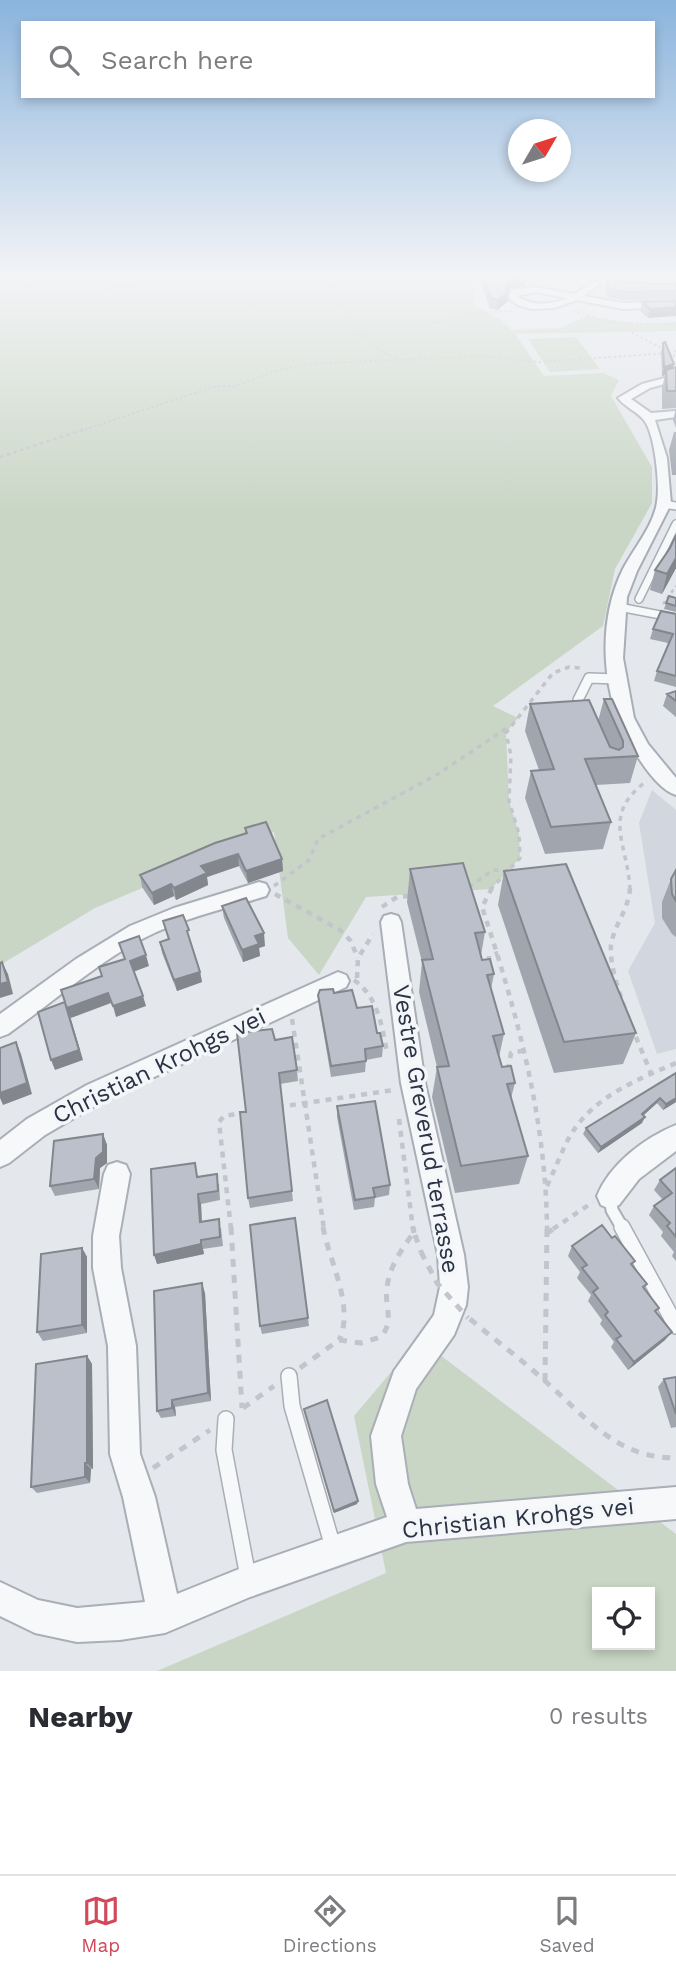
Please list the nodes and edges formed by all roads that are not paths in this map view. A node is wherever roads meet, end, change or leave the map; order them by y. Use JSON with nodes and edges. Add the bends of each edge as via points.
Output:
{"nodes":[{"id":1,"x":676,"y":378,"type":"edge"},
{"id":2,"x":676,"y":414,"type":"edge"},
{"id":3,"x":648,"y":417,"type":"junction"},
{"id":4,"x":670,"y":505,"type":"edge"},
{"id":5,"x":676,"y":524,"type":"edge"},
{"id":6,"x":638,"y":554,"type":"junction"},
{"id":7,"x":658,"y":558,"type":"junction"},
{"id":8,"x":639,"y":599,"type":"dead end"},
{"id":9,"x":619,"y":607,"type":"junction"},
{"id":10,"x":676,"y":618,"type":"edge"},
{"id":11,"x":618,"y":676,"type":"junction"},
{"id":12,"x":586,"y":720,"type":"edge"},
{"id":13,"x":676,"y":789,"type":"edge"},
{"id":14,"x":259,"y":890,"type":"dead end"},
{"id":15,"x":381,"y":931,"type":"road end"},
{"id":16,"x":347,"y":980,"type":"road end"},
{"id":17,"x":0,"y":1027,"type":"edge"},
{"id":18,"x":676,"y":1137,"type":"edge"},
{"id":19,"x":0,"y":1155,"type":"edge"},
{"id":20,"x":117,"y":1174,"type":"dead end"},
{"id":21,"x":610,"y":1196,"type":"joint"},
{"id":22,"x":676,"y":1326,"type":"edge"},
{"id":23,"x":289,"y":1376,"type":"road end"},
{"id":24,"x":226,"y":1419,"type":"road end"},
{"id":25,"x":676,"y":1503,"type":"edge"},
{"id":26,"x":406,"y":1526,"type":"junction"},
{"id":27,"x":334,"y":1551,"type":"junction"},
{"id":28,"x":249,"y":1581,"type":"junction"},
{"id":29,"x":0,"y":1599,"type":"edge"},
{"id":30,"x":165,"y":1616,"type":"junction"}],
"edges":[{"from":1,"to":3,"type":"street","via":[[618,397]]},
{"from":2,"to":3,"type":"street"},
{"from":3,"to":4,"type":"street","via":[[656,432]]},
{"from":4,"to":6,"type":"street"},
{"from":5,"to":7,"type":"lane"},
{"from":6,"to":7,"type":"lane"},
{"from":6,"to":9,"type":"street","via":[[623,584]]},
{"from":7,"to":8,"type":"lane"},
{"from":9,"to":10,"type":"lane"},
{"from":9,"to":11,"type":"street","via":[[614,624]]},
{"from":11,"to":12,"type":"lane","via":[[589,678],[578,700]]},
{"from":11,"to":13,"type":"street","via":[[632,733]]},
{"from":14,"to":17,"type":"street","via":[[205,905],[138,932],[94,958]]},
{"from":15,"to":26,"type":"street","name":"Vestre Greverud terrasse","via":[[400,1086],[451,1255],[454,1287],[444,1325],[404,1381],[386,1436],[392,1484]]},
{"from":16,"to":19,"type":"street","name":"Christian Krohgs vei","via":[[95,1093],[36,1127]]},
{"from":18,"to":21,"type":"street","via":[[631,1169]]},
{"from":20,"to":30,"type":"street","via":[[106,1236],[107,1268],[122,1346],[125,1454]]},
{"from":21,"to":22,"type":"lane","via":[[612,1210]]},
{"from":23,"to":27,"type":"lane","via":[[292,1406]]},
{"from":24,"to":28,"type":"lane","via":[[224,1450]]},
{"from":25,"to":26,"type":"street","name":"Christian Krohgs vei"},
{"from":26,"to":27,"type":"street","name":"Christian Krohgs vei"},
{"from":27,"to":28,"type":"street","name":"Christian Krohgs vei"},
{"from":28,"to":30,"type":"street","name":"Christian Krohgs vei"},
{"from":29,"to":30,"type":"street","name":"Christian Krohgs vei","via":[[35,1616],[77,1625]]}]}
